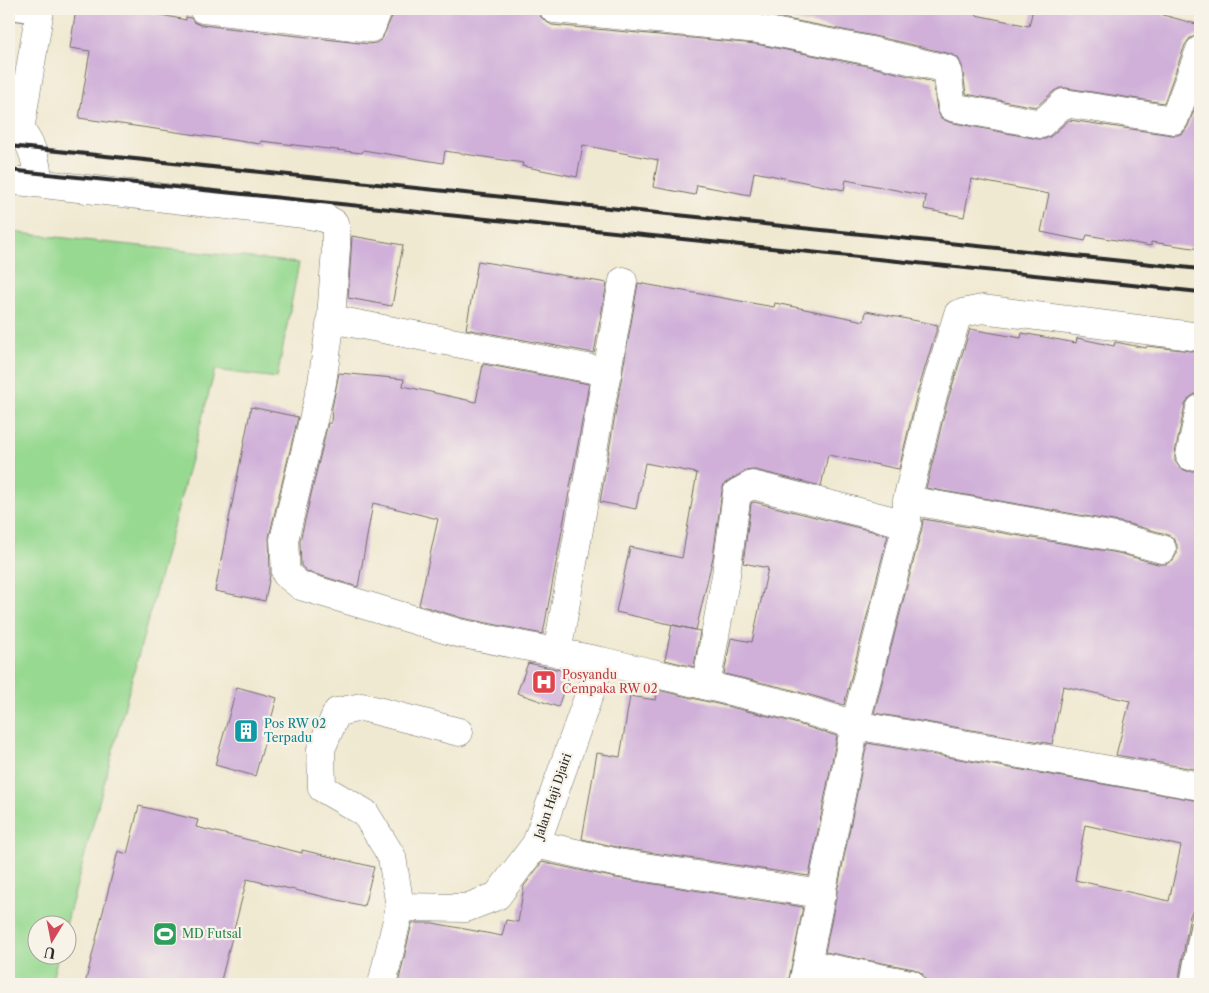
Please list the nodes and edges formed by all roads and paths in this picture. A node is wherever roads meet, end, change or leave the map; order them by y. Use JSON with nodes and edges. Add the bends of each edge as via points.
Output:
{"nodes":[{"id":1,"x":204,"y":9,"type":"edge"},
{"id":2,"x":378,"y":9,"type":"edge"},
{"id":3,"x":554,"y":9,"type":"edge"},
{"id":4,"x":9,"y":11,"type":"edge"},
{"id":5,"x":40,"y":12,"type":"edge"},
{"id":6,"x":1200,"y":50,"type":"edge"},
{"id":7,"x":17,"y":126,"type":"edge"},
{"id":8,"x":9,"y":180,"type":"edge"},
{"id":9,"x":39,"y":183,"type":"junction"},
{"id":10,"x":623,"y":281,"type":"dead end"},
{"id":11,"x":331,"y":319,"type":"junction"},
{"id":12,"x":1200,"y":337,"type":"edge"},
{"id":13,"x":608,"y":372,"type":"junction"},
{"id":14,"x":1200,"y":409,"type":"edge"},
{"id":15,"x":1190,"y":456,"type":"dead end"},
{"id":16,"x":907,"y":512,"type":"junction"},
{"id":17,"x":1162,"y":549,"type":"dead end"},
{"id":18,"x":557,"y":653,"type":"junction"},
{"id":19,"x":600,"y":661,"type":"junction"},
{"id":20,"x":706,"y":686,"type":"junction"},
{"id":21,"x":855,"y":725,"type":"junction"},
{"id":22,"x":459,"y":732,"type":"dead end"},
{"id":23,"x":1200,"y":786,"type":"edge"},
{"id":24,"x":536,"y":844,"type":"junction"},
{"id":25,"x":822,"y":894,"type":"junction"},
{"id":26,"x":400,"y":907,"type":"junction"},
{"id":27,"x":1200,"y":918,"type":"edge"},
{"id":28,"x":805,"y":974,"type":"edge"},
{"id":29,"x":382,"y":984,"type":"edge"},
{"id":30,"x":911,"y":984,"type":"edge"},
{"id":31,"x":1188,"y":984,"type":"edge"}],
"edges":[{"from":1,"to":2,"type":"street","via":[[371,28]]},
{"from":3,"to":6,"type":"street","via":[[758,29],[872,51],[947,69],[952,107],[1041,124],[1064,103],[1174,120]]},
{"from":4,"to":5,"type":"lane"},
{"from":5,"to":7,"type":"street"},
{"from":7,"to":9,"type":"street","via":[[32,148]]},
{"from":8,"to":9,"type":"street"},
{"from":9,"to":11,"type":"street","via":[[304,214],[330,220],[336,231]]},
{"from":10,"to":13,"type":"street"},
{"from":11,"to":13,"type":"street"},
{"from":11,"to":18,"type":"street","via":[[322,383],[284,540],[286,574],[309,589],[420,622]]},
{"from":12,"to":16,"type":"street","via":[[982,309],[958,314],[932,399]]},
{"from":13,"to":18,"type":"street"},
{"from":14,"to":15,"type":"street"},
{"from":16,"to":17,"type":"street","via":[[1121,538]]},
{"from":16,"to":20,"type":"street","via":[[752,485],[737,492]]},
{"from":16,"to":21,"type":"street"},
{"from":18,"to":19,"type":"street"},
{"from":19,"to":20,"type":"street"},
{"from":19,"to":24,"type":"street","name":"Jalan Haji Djairi"},
{"from":20,"to":21,"type":"street","via":[[785,704]]},
{"from":21,"to":23,"type":"street"},
{"from":21,"to":25,"type":"street"},
{"from":22,"to":26,"type":"street","via":[[362,707],[337,712],[321,749],[322,788],[365,813],[392,857]]},
{"from":24,"to":25,"type":"street","via":[[618,863]]},
{"from":24,"to":26,"type":"street","name":"Jalan Haji Djairi","via":[[497,896],[466,908]]},
{"from":25,"to":28,"type":"street"},
{"from":26,"to":29,"type":"street"},
{"from":27,"to":31,"type":"lane"},
{"from":28,"to":30,"type":"street"}]}
